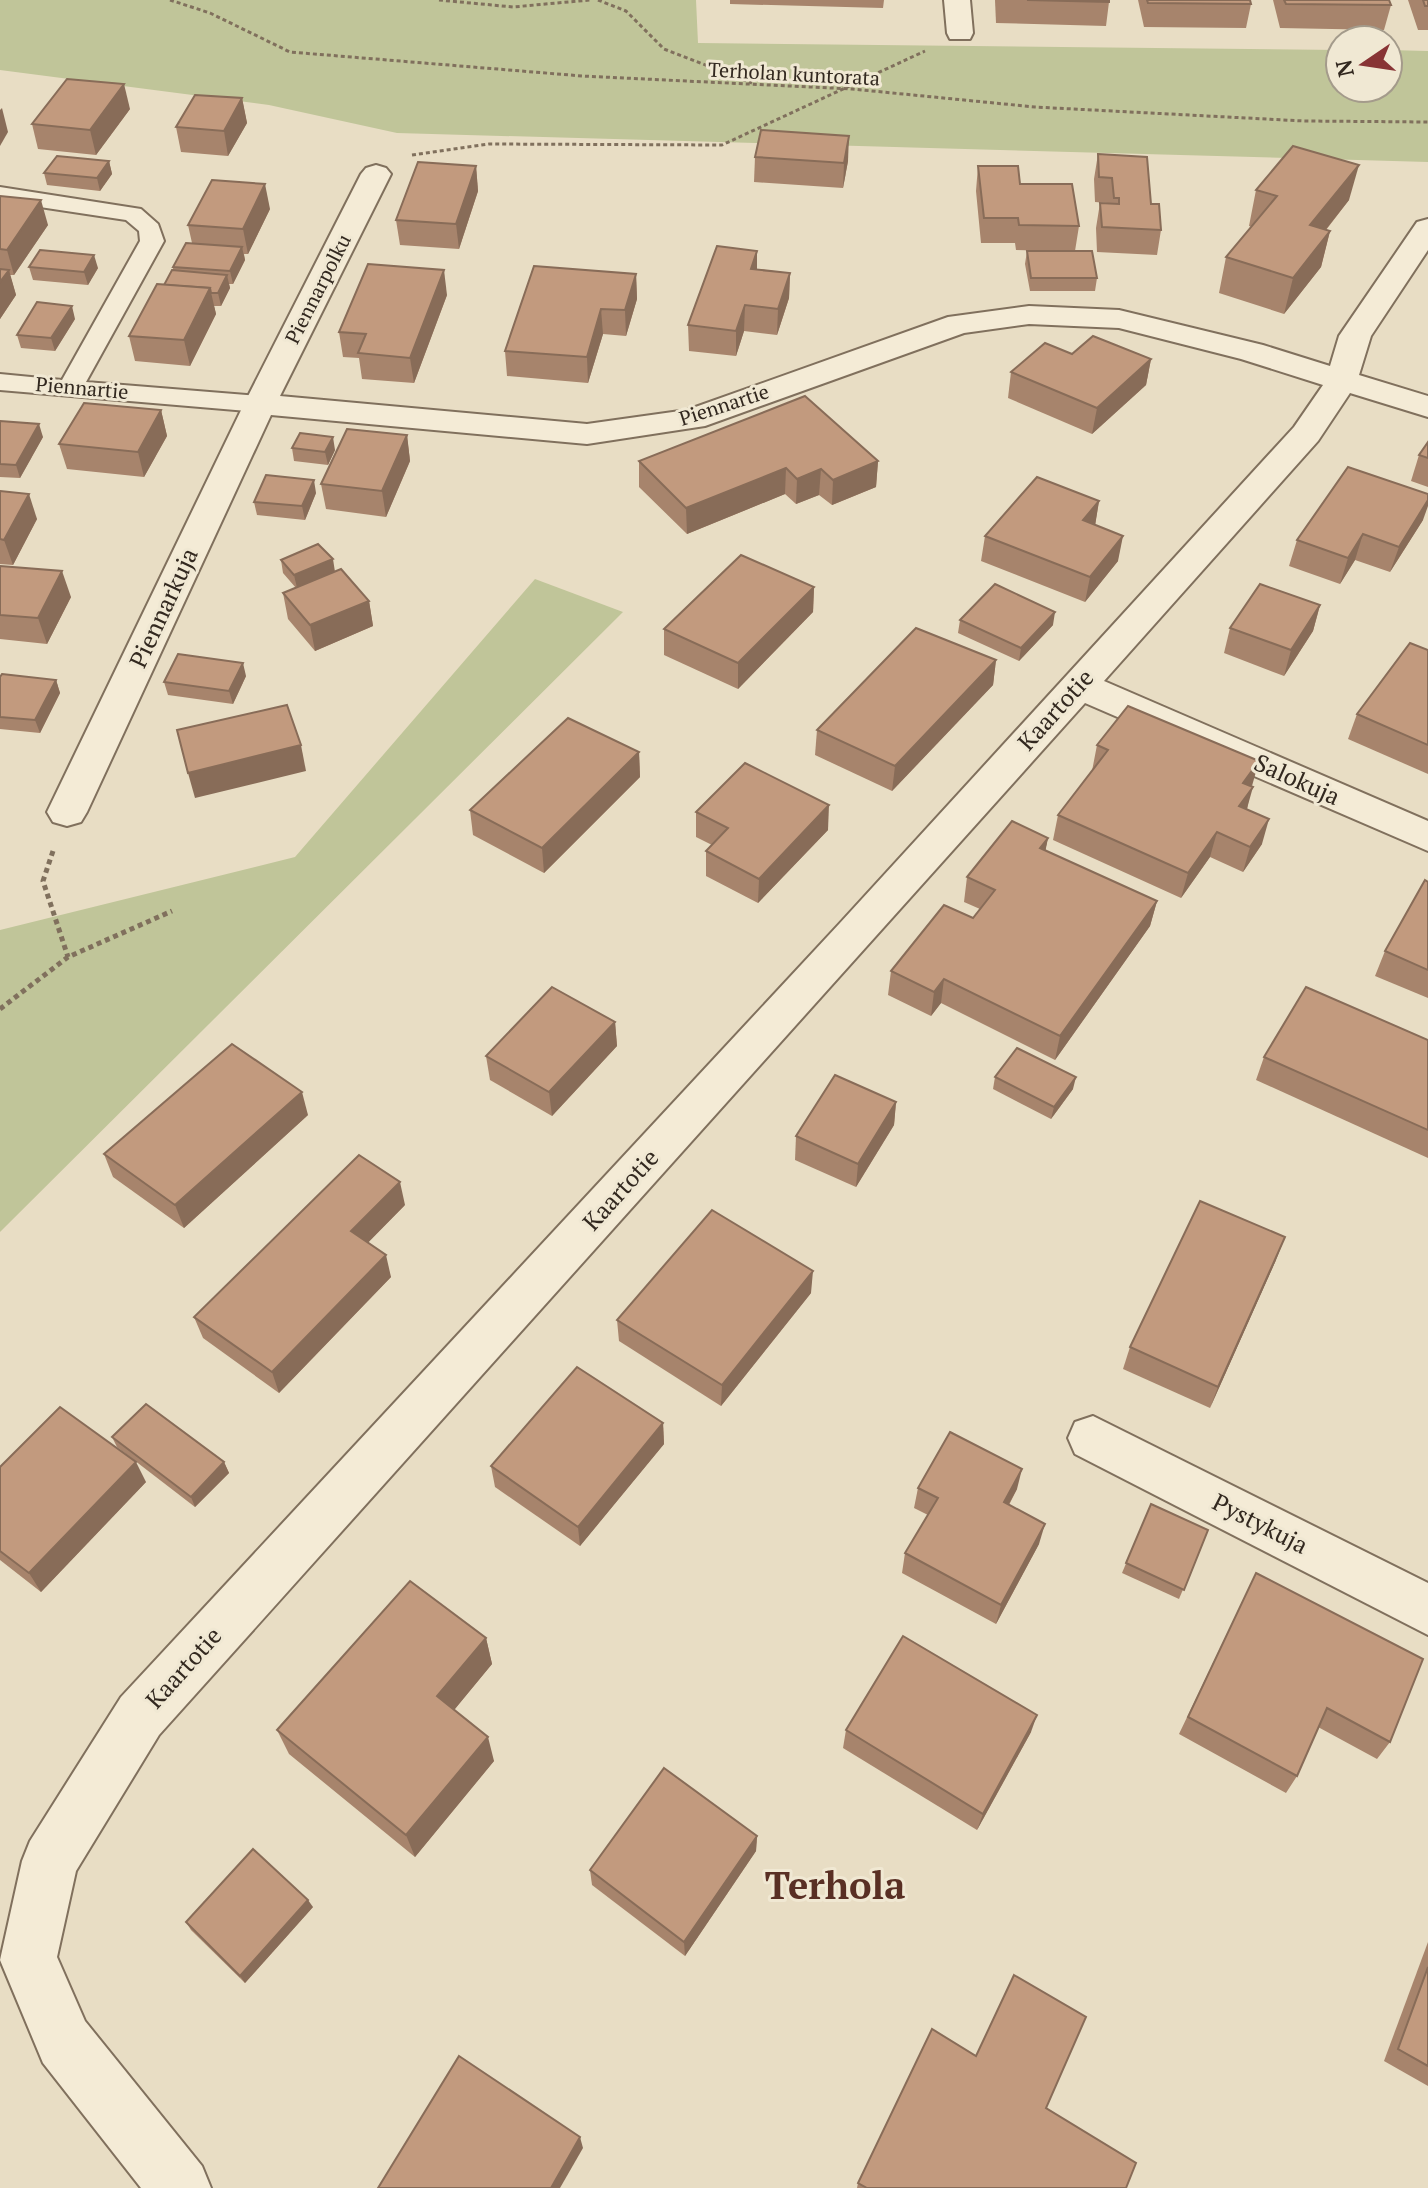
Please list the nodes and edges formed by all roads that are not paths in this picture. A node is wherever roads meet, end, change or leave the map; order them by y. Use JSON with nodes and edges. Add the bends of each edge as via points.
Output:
{"nodes":[{"id":1,"x":957,"y":0,"type":"edge"},
{"id":2,"x":960,"y":33,"type":"road end"},
{"id":3,"x":376,"y":174,"type":"road end"},
{"id":4,"x":0,"y":194,"type":"edge"},
{"id":5,"x":1428,"y":228,"type":"edge"},
{"id":6,"x":0,"y":382,"type":"edge"},
{"id":7,"x":1341,"y":382,"type":"junction"},
{"id":8,"x":71,"y":387,"type":"junction"},
{"id":9,"x":260,"y":404,"type":"junction"},
{"id":10,"x":1428,"y":407,"type":"edge"},
{"id":11,"x":1079,"y":685,"type":"junction"},
{"id":12,"x":67,"y":812,"type":"road end"},
{"id":13,"x":1428,"y":837,"type":"edge"},
{"id":14,"x":1093,"y":1438,"type":"dead end"},
{"id":15,"x":1428,"y":1610,"type":"edge"},
{"id":16,"x":180,"y":2188,"type":"edge"}],
"edges":[{"from":1,"to":2,"type":"street"},
{"from":3,"to":9,"type":"street","name":"Piennarpolku"},
{"from":4,"to":8,"type":"lane","via":[[133,214],[150,229],[152,241]]},
{"from":5,"to":7,"type":"street","name":"Kaartotie","via":[[1355,336]]},
{"from":6,"to":8,"type":"lane","name":"Piennartie"},
{"from":7,"to":9,"type":"street","name":"Piennartie","via":[[1252,352],[1119,319],[1029,315],[959,324],[693,419],[587,434]]},
{"from":7,"to":10,"type":"street","name":"Piennartie"},
{"from":7,"to":11,"type":"street","name":"Kaartotie","via":[[1306,434]]},
{"from":8,"to":9,"type":"lane","name":"Piennartie"},
{"from":9,"to":12,"type":"street","name":"Piennarkuja"},
{"from":11,"to":13,"type":"street","name":"Salokuja"},
{"from":11,"to":16,"type":"street","name":"Kaartotie","via":[[140,1716],[50,1861],[28,1958],[64,2042]]},
{"from":14,"to":15,"type":"street","name":"Pystykuja"}]}
